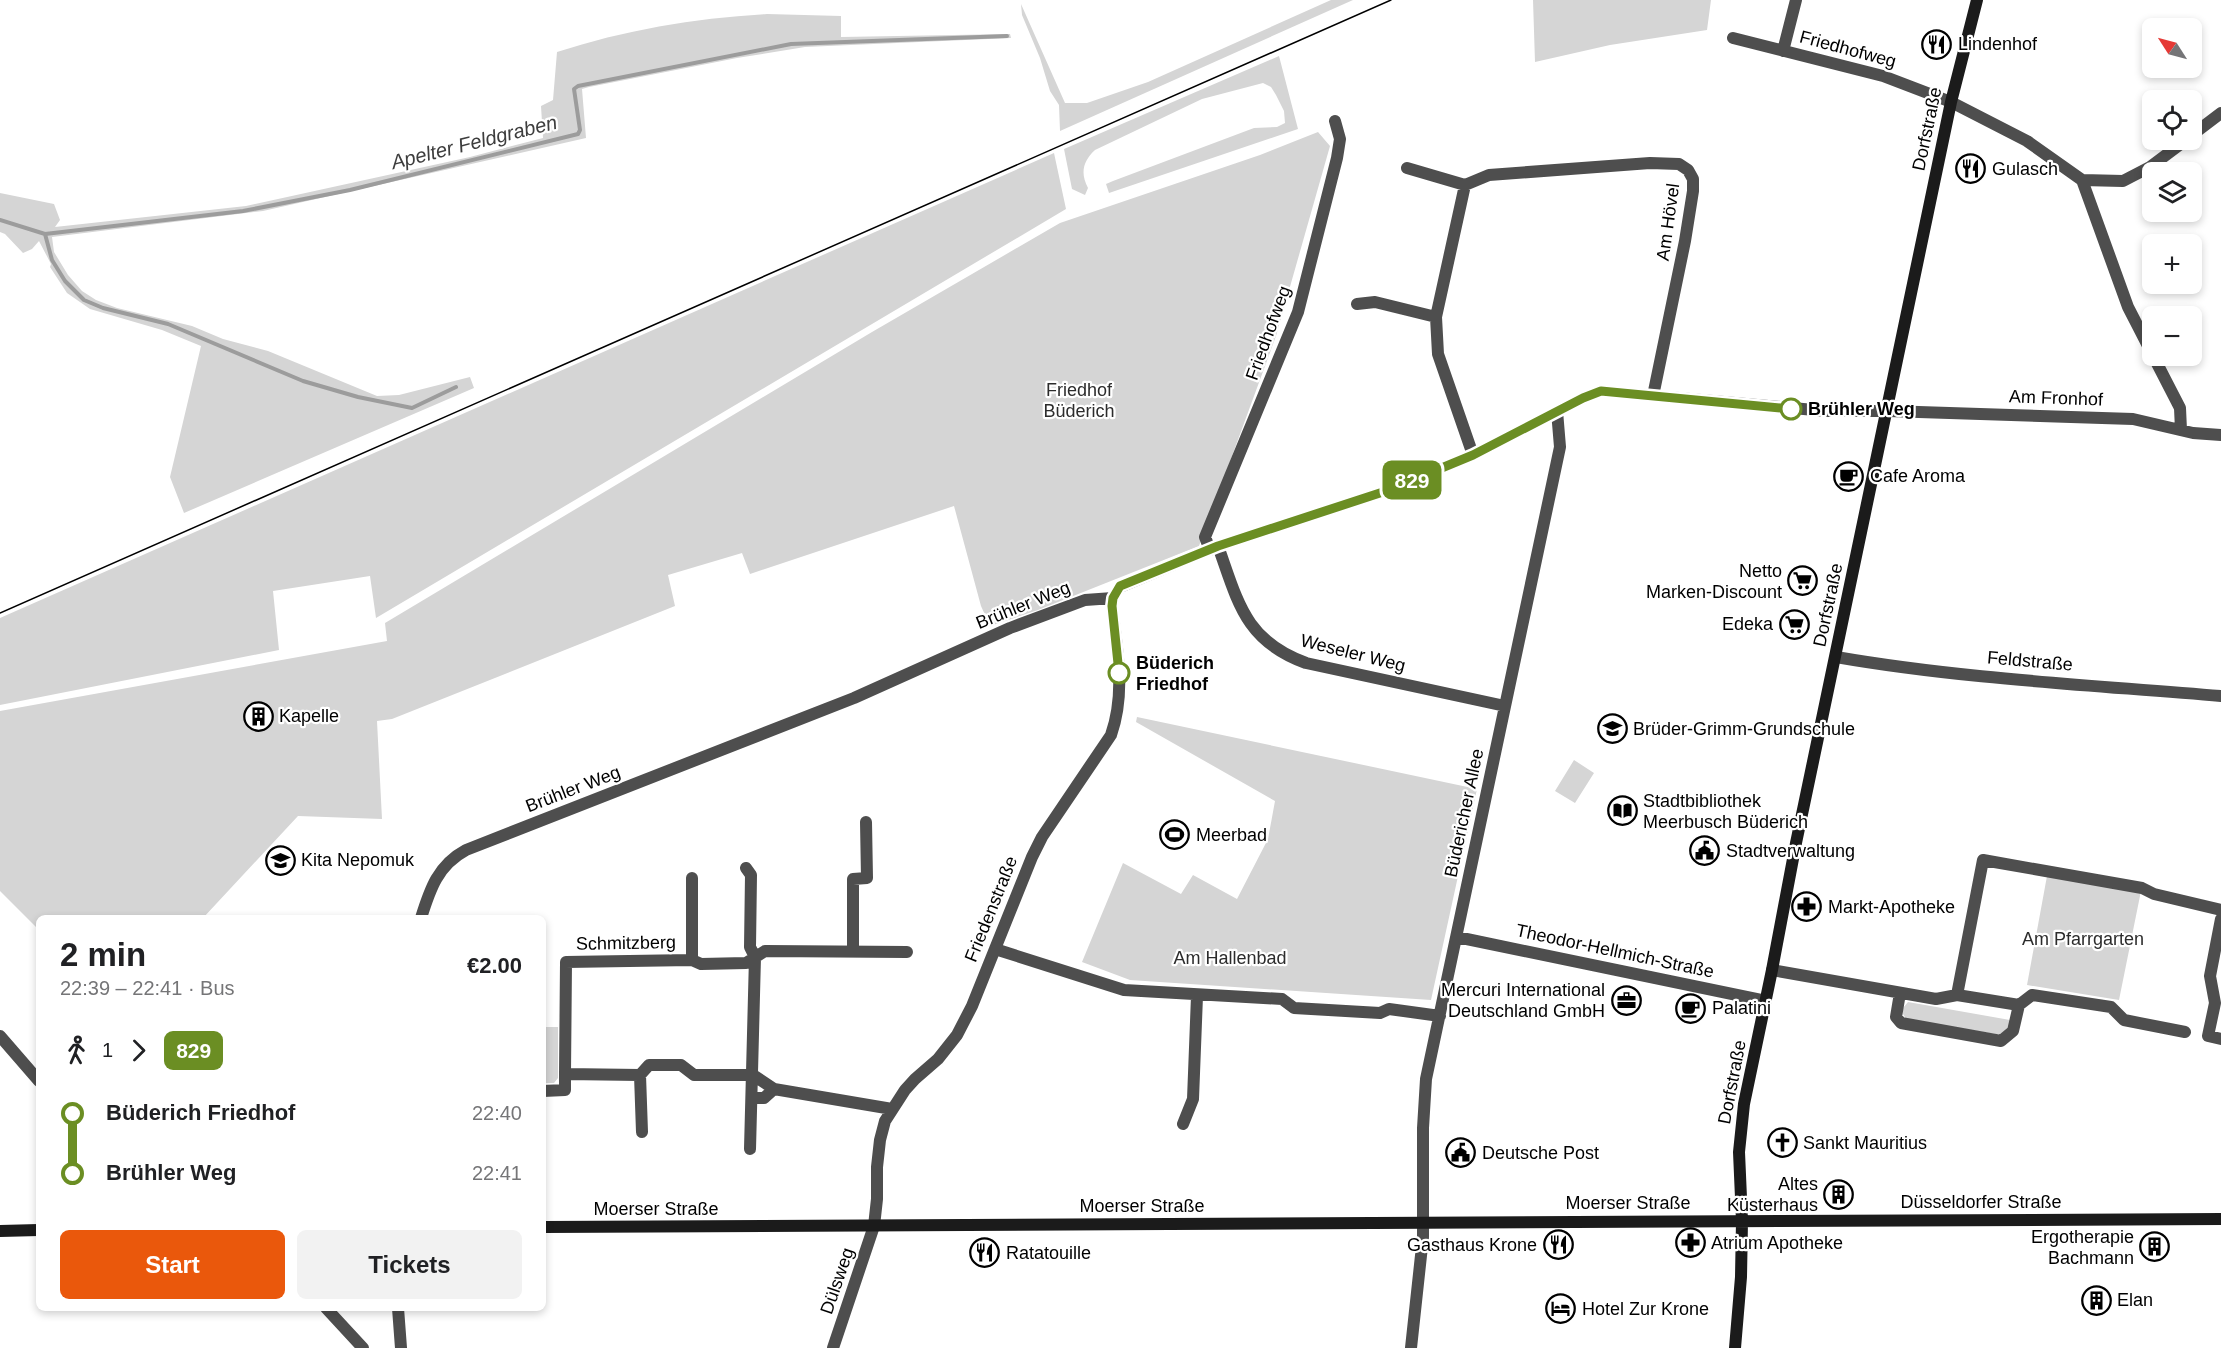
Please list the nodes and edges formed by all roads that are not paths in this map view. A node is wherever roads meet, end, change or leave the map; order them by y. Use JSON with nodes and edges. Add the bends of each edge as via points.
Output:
{"nodes":[{"id":1,"x":1796,"y":0,"type":"edge"},
{"id":2,"x":1977,"y":0,"type":"edge"},
{"id":3,"x":1733,"y":38,"type":"dead end"},
{"id":4,"x":1783,"y":51,"type":"junction"},
{"id":5,"x":1951,"y":102,"type":"junction"},
{"id":6,"x":2221,"y":113,"type":"edge"},
{"id":7,"x":1335,"y":121,"type":"dead end"},
{"id":8,"x":2202,"y":127,"type":"edge"},
{"id":9,"x":2173,"y":150,"type":"edge"},
{"id":10,"x":1407,"y":168,"type":"dead end"},
{"id":11,"x":2082,"y":180,"type":"junction"},
{"id":12,"x":1465,"y":185,"type":"junction"},
{"id":13,"x":1357,"y":304,"type":"dead end"},
{"id":14,"x":1436,"y":317,"type":"junction"},
{"id":15,"x":1653,"y":396,"type":"junction"},
{"id":16,"x":1557,"y":411,"type":"junction"},
{"id":17,"x":1888,"y":411,"type":"junction"},
{"id":18,"x":2181,"y":430,"type":"junction"},
{"id":19,"x":2221,"y":435,"type":"edge"},
{"id":20,"x":1473,"y":455,"type":"junction"},
{"id":21,"x":1214,"y":548,"type":"junction"},
{"id":22,"x":1113,"y":598,"type":"junction"},
{"id":23,"x":1836,"y":657,"type":"junction"},
{"id":24,"x":2221,"y":696,"type":"edge"},
{"id":25,"x":1504,"y":706,"type":"junction"},
{"id":26,"x":866,"y":822,"type":"dead end"},
{"id":27,"x":746,"y":868,"type":"dead end"},
{"id":28,"x":692,"y":878,"type":"dead end"},
{"id":29,"x":2221,"y":910,"type":"edge"},
{"id":30,"x":421,"y":915,"type":"edge"},
{"id":31,"x":2221,"y":919,"type":"edge"},
{"id":32,"x":1457,"y":937,"type":"junction"},
{"id":33,"x":995,"y":949,"type":"junction"},
{"id":34,"x":853,"y":951,"type":"junction"},
{"id":35,"x":907,"y":952,"type":"dead end"},
{"id":36,"x":755,"y":957,"type":"junction"},
{"id":37,"x":692,"y":960,"type":"junction"},
{"id":38,"x":1772,"y":970,"type":"junction"},
{"id":39,"x":1900,"y":993,"type":"junction"},
{"id":40,"x":1957,"y":995,"type":"junction"},
{"id":41,"x":1197,"y":996,"type":"junction"},
{"id":42,"x":1766,"y":1001,"type":"junction"},
{"id":43,"x":2019,"y":1005,"type":"junction"},
{"id":44,"x":1440,"y":1016,"type":"junction"},
{"id":45,"x":2185,"y":1032,"type":"dead end"},
{"id":46,"x":0,"y":1036,"type":"edge"},
{"id":47,"x":2215,"y":1037,"type":"edge"},
{"id":48,"x":565,"y":1074,"type":"junction"},
{"id":49,"x":640,"y":1075,"type":"junction"},
{"id":50,"x":753,"y":1075,"type":"junction"},
{"id":51,"x":36,"y":1078,"type":"edge"},
{"id":52,"x":774,"y":1089,"type":"junction"},
{"id":53,"x":546,"y":1091,"type":"edge"},
{"id":54,"x":753,"y":1098,"type":"junction"},
{"id":55,"x":892,"y":1109,"type":"junction"},
{"id":56,"x":1183,"y":1125,"type":"dead end"},
{"id":57,"x":642,"y":1132,"type":"dead end"},
{"id":58,"x":750,"y":1149,"type":"dead end"},
{"id":59,"x":2221,"y":1219,"type":"edge"},
{"id":60,"x":1742,"y":1221,"type":"junction"},
{"id":61,"x":1423,"y":1223,"type":"junction"},
{"id":62,"x":874,"y":1226,"type":"junction"},
{"id":63,"x":546,"y":1227,"type":"edge"},
{"id":64,"x":36,"y":1230,"type":"edge"},
{"id":65,"x":0,"y":1231,"type":"edge"},
{"id":66,"x":329,"y":1311,"type":"edge"},
{"id":67,"x":398,"y":1311,"type":"edge"},
{"id":68,"x":363,"y":1348,"type":"edge"},
{"id":69,"x":401,"y":1348,"type":"edge"},
{"id":70,"x":833,"y":1348,"type":"edge"},
{"id":71,"x":1411,"y":1348,"type":"edge"},
{"id":72,"x":1735,"y":1348,"type":"edge"}],
"edges":[{"from":1,"to":4,"type":"street"},
{"from":2,"to":5,"type":"main road","name":"Dorfstraße"},
{"from":3,"to":4,"type":"street","name":"Friedhofweg"},
{"from":4,"to":5,"type":"street","name":"Friedhofweg","via":[[1883,76]]},
{"from":5,"to":11,"type":"street","name":"Friedhofweg","via":[[2027,141]]},
{"from":5,"to":17,"type":"main road","name":"Dorfstraße"},
{"from":6,"to":8,"type":"street"},
{"from":7,"to":21,"type":"street","name":"Friedhofweg","via":[[1340,139],[1337,158],[1298,312],[1205,537]]},
{"from":9,"to":11,"type":"street","via":[[2123,181]]},
{"from":10,"to":12,"type":"street"},
{"from":11,"to":18,"type":"street","via":[[2128,307],[2180,408]]},
{"from":12,"to":14,"type":"street"},
{"from":12,"to":15,"type":"street","name":"Am Hövel","via":[[1489,175],[1650,163],[1679,164],[1688,170],[1693,191]]},
{"from":13,"to":14,"type":"street","via":[[1375,302]]},
{"from":14,"to":20,"type":"street","via":[[1438,354]]},
{"from":15,"to":16,"type":"street","via":[[1601,391]]},
{"from":15,"to":17,"type":"street","via":[[1826,411]]},
{"from":16,"to":20,"type":"street"},
{"from":16,"to":25,"type":"street","name":"Büdericher Allee","via":[[1560,447]]},
{"from":17,"to":18,"type":"street","name":"Am Fronhof","via":[[2133,418]]},
{"from":17,"to":23,"type":"main road","name":"Dorfstraße"},
{"from":18,"to":19,"type":"street","name":"Am Fronhof"},
{"from":20,"to":21,"type":"street","via":[[1386,491]]},
{"from":21,"to":22,"type":"street","via":[[1127,582]]},
{"from":21,"to":25,"type":"street","name":"Weseler Weg","via":[[1246,618],[1273,647],[1288,656]]},
{"from":22,"to":30,"type":"street","name":"Brühler Weg","via":[[1085,600],[1010,628],[854,698],[466,850],[439,872]]},
{"from":22,"to":33,"type":"street","name":"Friedenstraße","via":[[1121,688],[1118,716],[1098,758],[1037,847]]},
{"from":23,"to":24,"type":"street","name":"Feldstraße","via":[[1908,668]]},
{"from":23,"to":38,"type":"main road","name":"Dorfstraße"},
{"from":25,"to":32,"type":"street","name":"Büdericher Allee"},
{"from":26,"to":34,"type":"street","via":[[867,878],[853,879]]},
{"from":27,"to":36,"type":"street","via":[[751,875],[750,947]]},
{"from":28,"to":37,"type":"street","name":"Schmitzberg"},
{"from":29,"to":40,"type":"street","via":[[2142,888],[1983,860]]},
{"from":31,"to":47,"type":"street","via":[[2210,976]]},
{"from":32,"to":42,"type":"street","name":"Theodor-Hellmich-Straße"},
{"from":32,"to":44,"type":"street","name":"Büdericher Allee"},
{"from":33,"to":41,"type":"street","via":[[1124,990]]},
{"from":33,"to":55,"type":"street","name":"Friedenstraße","via":[[957,1035]]},
{"from":34,"to":35,"type":"street","name":"Schmitzberg"},
{"from":34,"to":36,"type":"street","name":"Schmitzberg","via":[[765,951]]},
{"from":36,"to":37,"type":"street","name":"Schmitzberg","via":[[746,963],[701,964]]},
{"from":36,"to":50,"type":"street"},
{"from":37,"to":48,"type":"street","name":"Schmitzberg","via":[[566,962]]},
{"from":38,"to":39,"type":"street"},
{"from":38,"to":42,"type":"main road","name":"Dorfstraße"},
{"from":39,"to":40,"type":"street","via":[[1936,999]]},
{"from":39,"to":43,"type":"street","via":[[1896,1017],[1901,1023],[2001,1041],[2013,1031]]},
{"from":40,"to":43,"type":"street"},
{"from":41,"to":44,"type":"street","via":[[1282,999],[1294,1008],[1380,1013],[1389,1009]]},
{"from":41,"to":56,"type":"street","via":[[1193,1099]]},
{"from":42,"to":60,"type":"main road","name":"Dorfstraße","via":[[1739,1141]]},
{"from":43,"to":45,"type":"street","via":[[2032,995],[2081,1002],[2111,1007],[2124,1020]]},
{"from":44,"to":61,"type":"street","name":"Büdericher Allee","via":[[1423,1107]]},
{"from":46,"to":51,"type":"street"},
{"from":48,"to":49,"type":"street"},
{"from":48,"to":53,"type":"street","via":[[565,1090]]},
{"from":49,"to":50,"type":"street","via":[[649,1065],[681,1065],[694,1075]]},
{"from":49,"to":57,"type":"street"},
{"from":50,"to":52,"type":"street"},
{"from":50,"to":54,"type":"street"},
{"from":52,"to":54,"type":"street","via":[[764,1098]]},
{"from":52,"to":55,"type":"street"},
{"from":54,"to":58,"type":"street"},
{"from":55,"to":62,"type":"street","name":"Friedenstraße","via":[[880,1140]]},
{"from":59,"to":60,"type":"main road","name":"Düsseldorfer Straße"},
{"from":60,"to":61,"type":"main road","name":"Moerser Straße"},
{"from":60,"to":72,"type":"main road","name":"Dorfstraße"},
{"from":61,"to":62,"type":"main road","name":"Moerser Straße"},
{"from":61,"to":71,"type":"street","name":"Büdericher Allee"},
{"from":62,"to":63,"type":"main road","name":"Moerser Straße"},
{"from":62,"to":70,"type":"street","name":"Dülsweg"},
{"from":64,"to":65,"type":"main road"},
{"from":66,"to":68,"type":"street"},
{"from":67,"to":69,"type":"street"}]}
